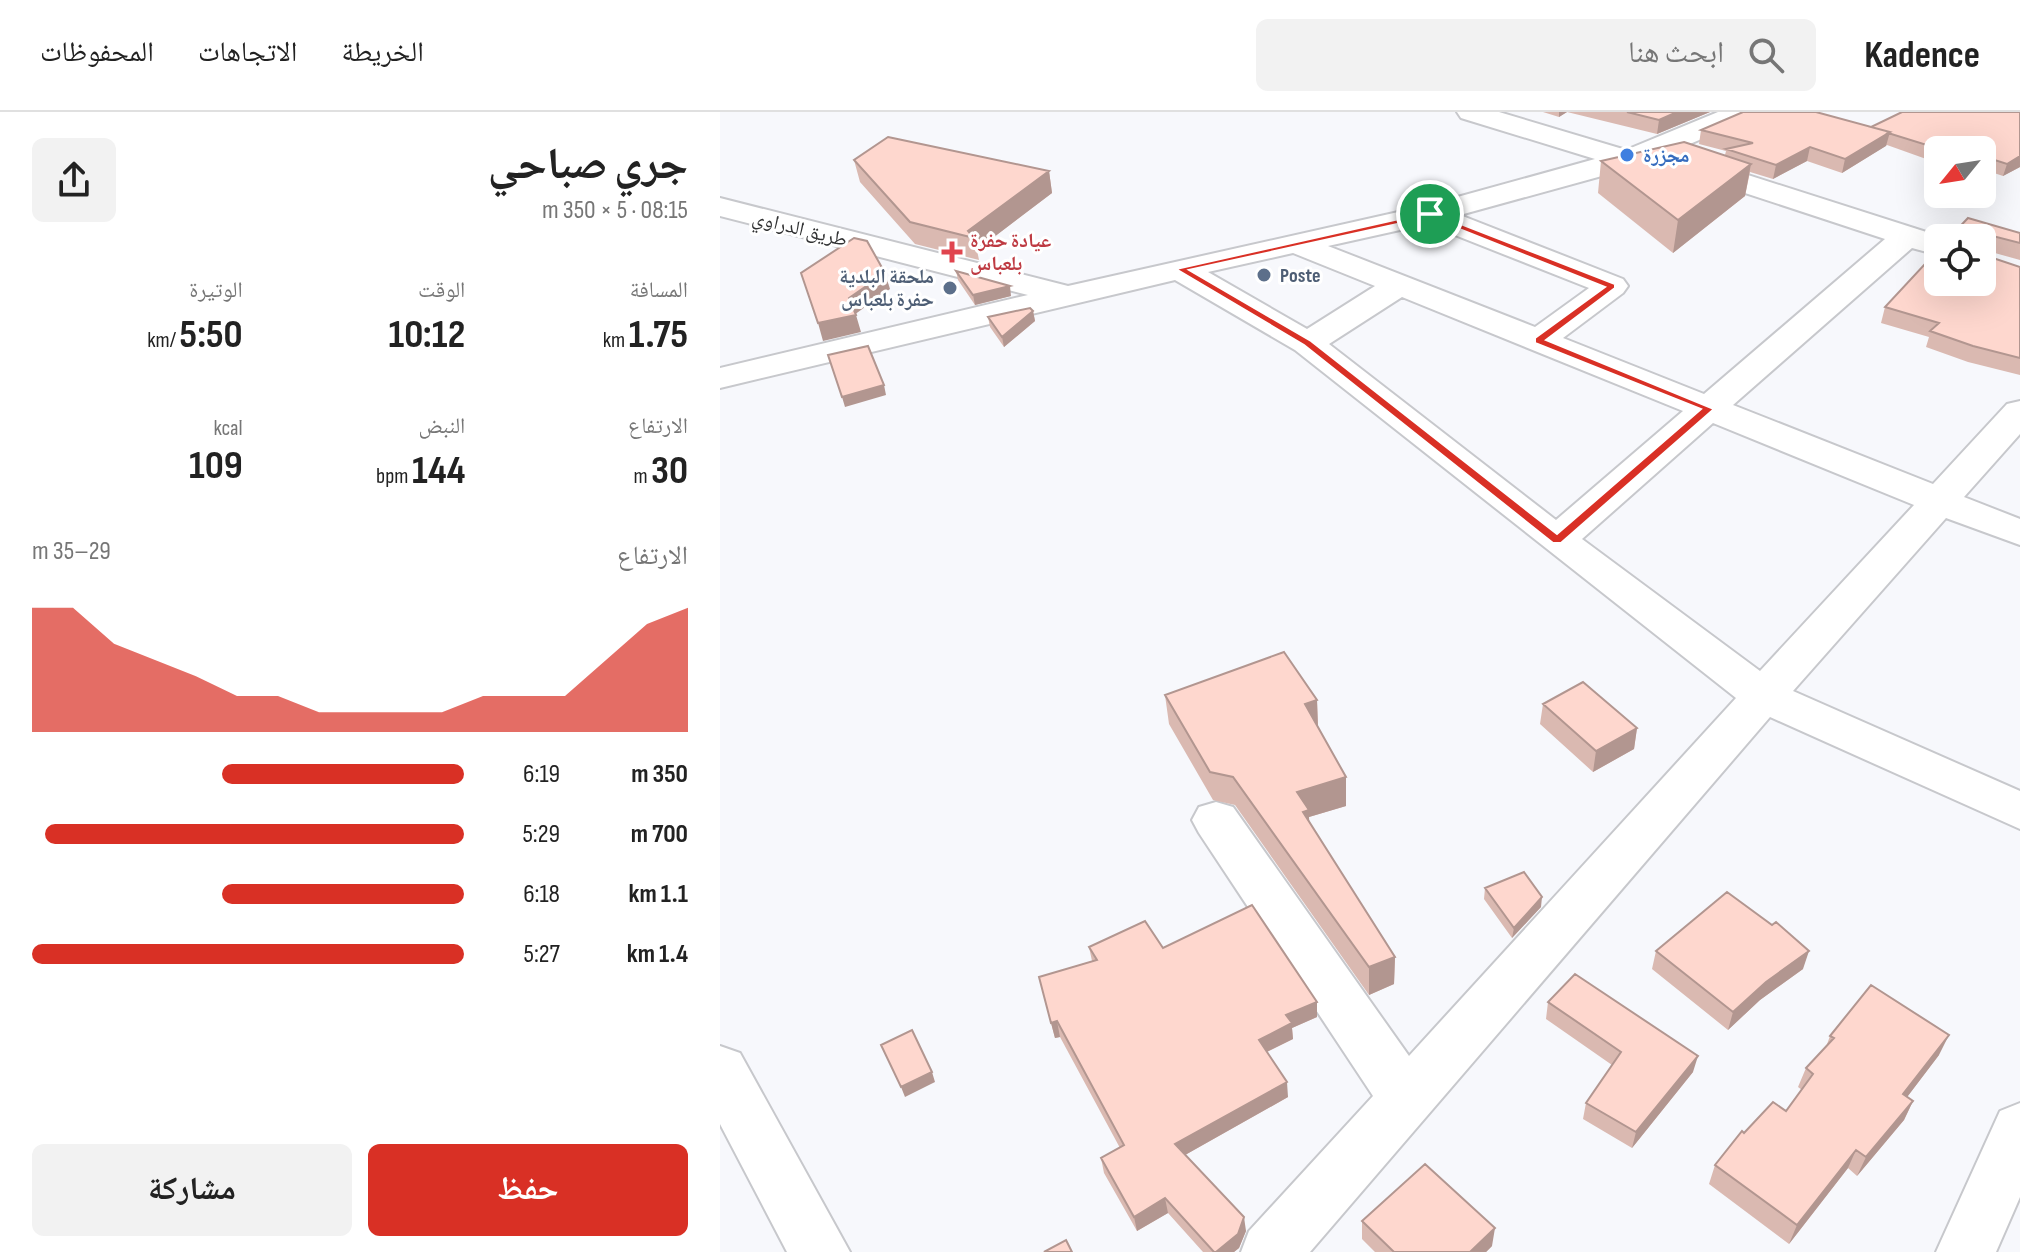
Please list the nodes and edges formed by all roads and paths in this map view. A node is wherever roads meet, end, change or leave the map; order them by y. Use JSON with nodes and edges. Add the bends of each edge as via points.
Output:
{"nodes":[{"id":1,"x":1471,"y":112,"type":"edge"},
{"id":2,"x":1741,"y":112,"type":"edge"},
{"id":3,"x":1640,"y":156,"type":"junction"},
{"id":4,"x":720,"y":207,"type":"edge"},
{"id":5,"x":1430,"y":214,"type":"junction"},
{"id":6,"x":1923,"y":241,"type":"edge"},
{"id":7,"x":1297,"y":244,"type":"junction"},
{"id":8,"x":1180,"y":269,"type":"junction"},
{"id":9,"x":1399,"y":285,"type":"junction"},
{"id":10,"x":1067,"y":296,"type":"junction"},
{"id":11,"x":1538,"y":341,"type":"junction"},
{"id":12,"x":1307,"y":343,"type":"junction"},
{"id":13,"x":720,"y":378,"type":"edge"},
{"id":14,"x":1708,"y":409,"type":"junction"},
{"id":15,"x":2020,"y":412,"type":"edge"},
{"id":16,"x":1940,"y":501,"type":"junction"},
{"id":17,"x":2020,"y":533,"type":"edge"},
{"id":18,"x":1557,"y":540,"type":"junction"},
{"id":19,"x":1763,"y":696,"type":"junction"},
{"id":20,"x":2020,"y":811,"type":"edge"},
{"id":21,"x":1216,"y":820,"type":"dead end"},
{"id":22,"x":720,"y":1070,"type":"edge"},
{"id":23,"x":1407,"y":1099,"type":"junction"},
{"id":24,"x":2020,"y":1129,"type":"edge"},
{"id":25,"x":820,"y":1252,"type":"edge"},
{"id":26,"x":1271,"y":1252,"type":"edge"},
{"id":27,"x":1966,"y":1252,"type":"edge"}],
"edges":[{"from":1,"to":3,"type":"street"},
{"from":2,"to":3,"type":"street"},
{"from":3,"to":5,"type":"street"},
{"from":3,"to":6,"type":"street"},
{"from":4,"to":10,"type":"street","name":"طريق الدراوي"},
{"from":5,"to":7,"type":"street"},
{"from":5,"to":11,"type":"street","via":[[1612,286]]},
{"from":6,"to":14,"type":"street"},
{"from":7,"to":8,"type":"street"},
{"from":7,"to":9,"type":"street"},
{"from":8,"to":10,"type":"street"},
{"from":8,"to":12,"type":"street"},
{"from":9,"to":11,"type":"street"},
{"from":9,"to":12,"type":"street"},
{"from":10,"to":13,"type":"street"},
{"from":11,"to":14,"type":"street"},
{"from":12,"to":18,"type":"street"},
{"from":14,"to":16,"type":"street"},
{"from":14,"to":18,"type":"street"},
{"from":15,"to":16,"type":"street"},
{"from":16,"to":17,"type":"street"},
{"from":16,"to":19,"type":"street"},
{"from":18,"to":19,"type":"street"},
{"from":19,"to":20,"type":"street"},
{"from":19,"to":23,"type":"street"},
{"from":21,"to":23,"type":"street"},
{"from":22,"to":25,"type":"street"},
{"from":23,"to":26,"type":"street"},
{"from":24,"to":27,"type":"street"}]}
